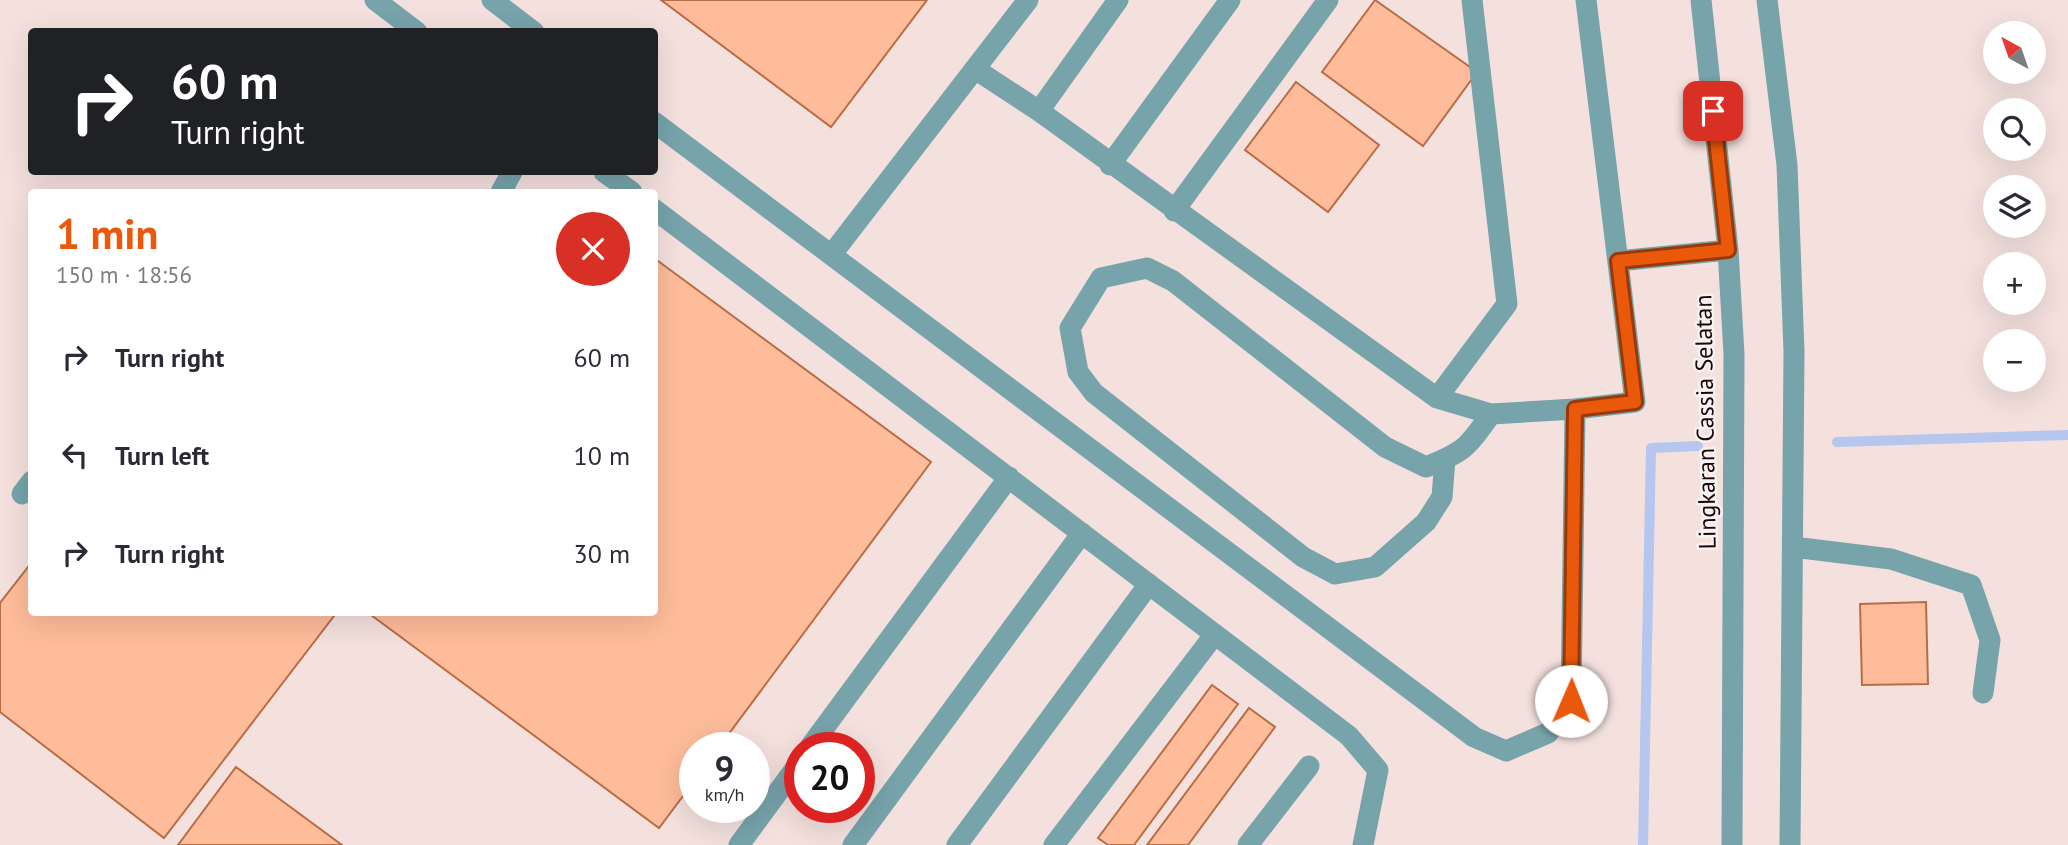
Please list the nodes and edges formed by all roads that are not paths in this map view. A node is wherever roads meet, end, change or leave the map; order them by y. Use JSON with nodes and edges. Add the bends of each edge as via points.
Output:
{"nodes":[{"id":1,"x":375,"y":0,"type":"edge"},
{"id":2,"x":492,"y":0,"type":"edge"},
{"id":3,"x":1028,"y":0,"type":"edge"},
{"id":4,"x":1118,"y":0,"type":"edge"},
{"id":5,"x":1230,"y":0,"type":"edge"},
{"id":6,"x":1328,"y":0,"type":"edge"},
{"id":7,"x":1472,"y":0,"type":"edge"},
{"id":8,"x":1586,"y":0,"type":"edge"},
{"id":9,"x":1701,"y":0,"type":"edge"},
{"id":10,"x":1766,"y":0,"type":"edge"},
{"id":11,"x":412,"y":28,"type":"edge"},
{"id":12,"x":529,"y":28,"type":"edge"},
{"id":13,"x":975,"y":69,"type":"junction"},
{"id":14,"x":1039,"y":111,"type":"junction"},
{"id":15,"x":658,"y":125,"type":"edge"},
{"id":16,"x":1110,"y":165,"type":"junction"},
{"id":17,"x":608,"y":175,"type":"edge"},
{"id":18,"x":628,"y":189,"type":"edge"},
{"id":19,"x":1174,"y":211,"type":"junction"},
{"id":20,"x":658,"y":212,"type":"edge"},
{"id":21,"x":1728,"y":250,"type":"junction"},
{"id":22,"x":832,"y":254,"type":"junction"},
{"id":23,"x":1618,"y":261,"type":"junction"},
{"id":24,"x":1437,"y":398,"type":"junction"},
{"id":25,"x":1575,"y":409,"type":"junction"},
{"id":26,"x":1491,"y":414,"type":"junction"},
{"id":27,"x":1445,"y":459,"type":"junction"},
{"id":28,"x":1009,"y":477,"type":"junction"},
{"id":29,"x":1083,"y":533,"type":"junction"},
{"id":30,"x":1793,"y":547,"type":"junction"},
{"id":31,"x":1149,"y":584,"type":"junction"},
{"id":32,"x":1214,"y":634,"type":"junction"},
{"id":33,"x":1983,"y":693,"type":"dead end"},
{"id":34,"x":821,"y":732,"type":"edge"},
{"id":35,"x":1309,"y":766,"type":"dead end"},
{"id":36,"x":784,"y":784,"type":"edge"},
{"id":37,"x":739,"y":845,"type":"edge"},
{"id":38,"x":853,"y":845,"type":"edge"},
{"id":39,"x":957,"y":845,"type":"edge"},
{"id":40,"x":1054,"y":845,"type":"edge"},
{"id":41,"x":1248,"y":845,"type":"edge"},
{"id":42,"x":1363,"y":845,"type":"edge"},
{"id":43,"x":1732,"y":845,"type":"edge"},
{"id":44,"x":1790,"y":845,"type":"edge"}],
"edges":[{"from":1,"to":11,"type":"street"},
{"from":2,"to":12,"type":"street"},
{"from":3,"to":13,"type":"street"},
{"from":4,"to":14,"type":"street"},
{"from":5,"to":16,"type":"street"},
{"from":6,"to":19,"type":"street"},
{"from":7,"to":24,"type":"street","via":[[1507,304]]},
{"from":8,"to":23,"type":"street"},
{"from":9,"to":21,"type":"street","name":"Lingkaran Cassia Selatan"},
{"from":10,"to":30,"type":"street","via":[[1787,165],[1794,351]]},
{"from":13,"to":14,"type":"street"},
{"from":13,"to":22,"type":"street"},
{"from":14,"to":16,"type":"street"},
{"from":15,"to":22,"type":"street"},
{"from":16,"to":19,"type":"street"},
{"from":17,"to":18,"type":"street"},
{"from":19,"to":24,"type":"street"},
{"from":20,"to":28,"type":"street"},
{"from":21,"to":23,"type":"street"},
{"from":21,"to":43,"type":"street","name":"Lingkaran Cassia Selatan","via":[[1734,354]]},
{"from":22,"to":25,"type":"street","via":[[1474,737],[1506,751],[1548,733],[1571,701]]},
{"from":23,"to":25,"type":"street","via":[[1635,402]]},
{"from":24,"to":26,"type":"street"},
{"from":25,"to":26,"type":"street"},
{"from":26,"to":27,"type":"street","via":[[1458,454]]},
{"from":27,"to":27,"type":"street","via":[[1442,497],[1426,522],[1375,566],[1335,574],[1293,550],[1094,393],[1078,372],[1070,328],[1101,278],[1147,268],[1173,281],[1385,447],[1426,467]]},
{"from":28,"to":29,"type":"street"},
{"from":28,"to":34,"type":"street"},
{"from":29,"to":31,"type":"street"},
{"from":29,"to":38,"type":"street"},
{"from":30,"to":33,"type":"street","via":[[1891,559],[1971,585],[1990,640]]},
{"from":30,"to":44,"type":"street"},
{"from":31,"to":32,"type":"street"},
{"from":31,"to":39,"type":"street"},
{"from":32,"to":40,"type":"street"},
{"from":32,"to":42,"type":"street","via":[[1349,736],[1378,770]]},
{"from":35,"to":41,"type":"street"},
{"from":36,"to":37,"type":"street"}]}
